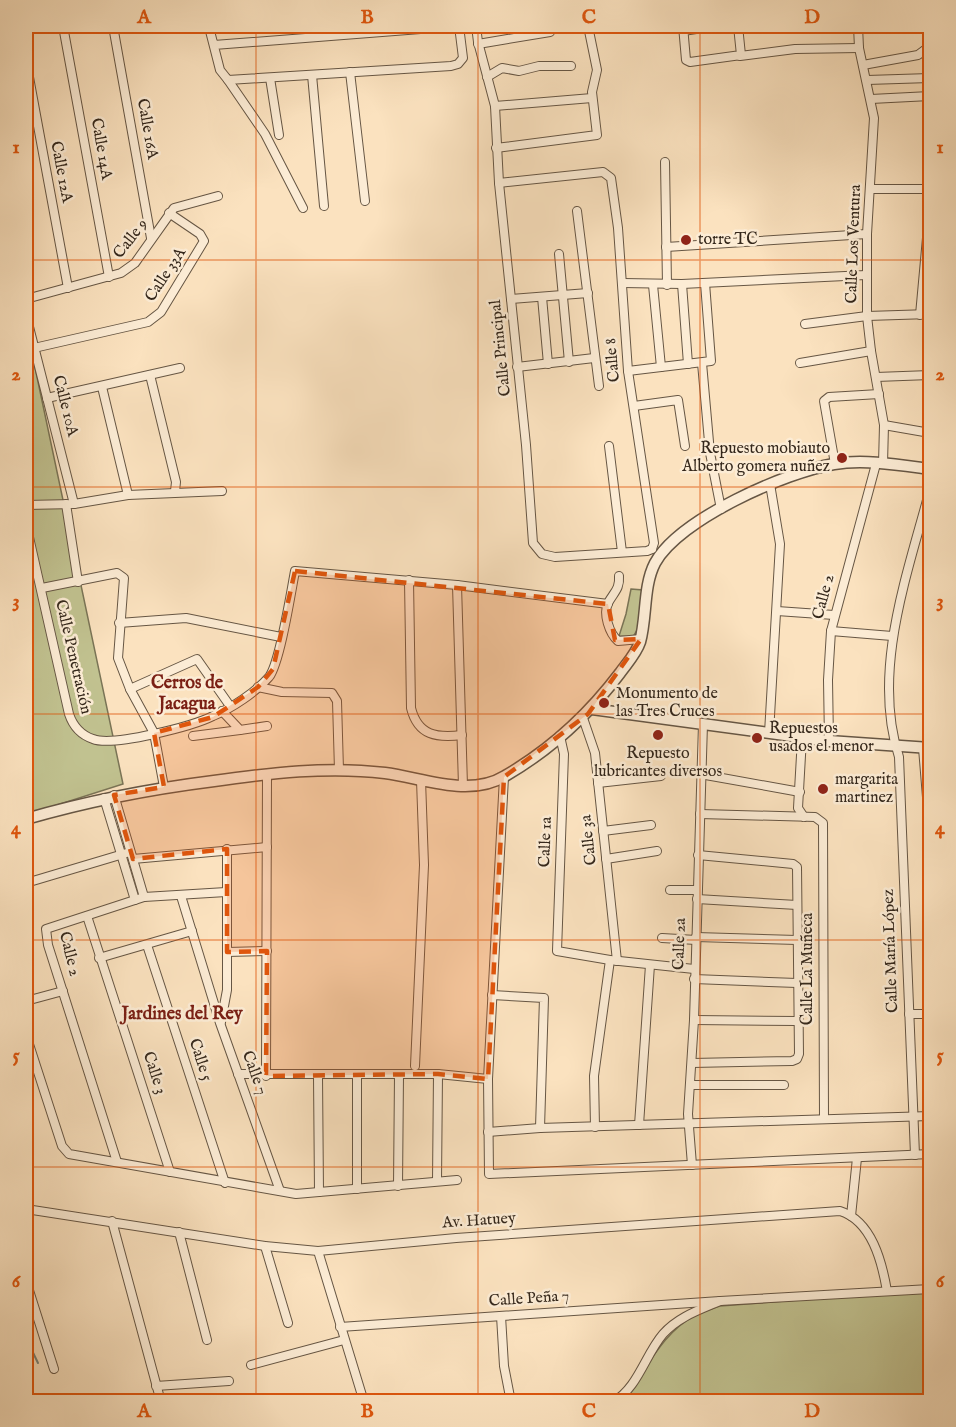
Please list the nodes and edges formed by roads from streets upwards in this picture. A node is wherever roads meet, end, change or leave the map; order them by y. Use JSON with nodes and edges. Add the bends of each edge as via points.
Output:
{"nodes":[{"id":1,"x":63,"y":26,"type":"edge"},
{"id":2,"x":113,"y":26,"type":"edge"},
{"id":3,"x":209,"y":26,"type":"edge"},
{"id":4,"x":476,"y":26,"type":"edge"},
{"id":5,"x":588,"y":26,"type":"edge"},
{"id":6,"x":716,"y":26,"type":"edge"},
{"id":7,"x":738,"y":26,"type":"edge"},
{"id":8,"x":858,"y":26,"type":"edge"},
{"id":9,"x":683,"y":28,"type":"edge"},
{"id":10,"x":550,"y":32,"type":"dead end"},
{"id":11,"x":478,"y":44,"type":"junction"},
{"id":12,"x":214,"y":45,"type":"junction"},
{"id":13,"x":930,"y":46,"type":"edge"},
{"id":14,"x":859,"y":48,"type":"junction"},
{"id":15,"x":740,"y":56,"type":"junction"},
{"id":16,"x":26,"y":60,"type":"edge"},
{"id":17,"x":863,"y":65,"type":"junction"},
{"id":18,"x":571,"y":66,"type":"dead end"},
{"id":19,"x":350,"y":72,"type":"junction"},
{"id":20,"x":312,"y":75,"type":"junction"},
{"id":21,"x":487,"y":77,"type":"junction"},
{"id":22,"x":270,"y":78,"type":"junction"},
{"id":23,"x":930,"y":78,"type":"edge"},
{"id":24,"x":228,"y":80,"type":"junction"},
{"id":25,"x":867,"y":80,"type":"junction"},
{"id":26,"x":930,"y":96,"type":"edge"},
{"id":27,"x":592,"y":98,"type":"junction"},
{"id":28,"x":872,"y":99,"type":"junction"},
{"id":29,"x":495,"y":106,"type":"junction"},
{"id":30,"x":279,"y":135,"type":"dead end"},
{"id":31,"x":496,"y":148,"type":"junction"},
{"id":32,"x":665,"y":162,"type":"dead end"},
{"id":33,"x":499,"y":183,"type":"junction"},
{"id":34,"x":871,"y":189,"type":"junction"},
{"id":35,"x":930,"y":189,"type":"edge"},
{"id":36,"x":218,"y":196,"type":"dead end"},
{"id":37,"x":365,"y":201,"type":"dead end"},
{"id":38,"x":930,"y":205,"type":"edge"},
{"id":39,"x":324,"y":206,"type":"dead end"},
{"id":40,"x":303,"y":207,"type":"dead end"},
{"id":41,"x":577,"y":211,"type":"dead end"},
{"id":42,"x":170,"y":213,"type":"junction"},
{"id":43,"x":867,"y":234,"type":"junction"},
{"id":44,"x":151,"y":238,"type":"junction"},
{"id":45,"x":666,"y":248,"type":"junction"},
{"id":46,"x":558,"y":254,"type":"dead end"},
{"id":47,"x":866,"y":275,"type":"junction"},
{"id":48,"x":110,"y":277,"type":"junction"},
{"id":49,"x":623,"y":283,"type":"junction"},
{"id":50,"x":682,"y":284,"type":"junction"},
{"id":51,"x":705,"y":284,"type":"junction"},
{"id":52,"x":653,"y":285,"type":"junction"},
{"id":53,"x":667,"y":285,"type":"junction"},
{"id":54,"x":68,"y":288,"type":"junction"},
{"id":55,"x":588,"y":293,"type":"junction"},
{"id":56,"x":562,"y":296,"type":"junction"},
{"id":57,"x":542,"y":297,"type":"junction"},
{"id":58,"x":511,"y":299,"type":"junction"},
{"id":59,"x":26,"y":300,"type":"edge"},
{"id":60,"x":26,"y":315,"type":"edge"},
{"id":61,"x":920,"y":315,"type":"junction"},
{"id":62,"x":930,"y":315,"type":"edge"},
{"id":63,"x":867,"y":316,"type":"junction"},
{"id":64,"x":805,"y":324,"type":"dead end"},
{"id":65,"x":34,"y":348,"type":"junction"},
{"id":66,"x":871,"y":351,"type":"junction"},
{"id":67,"x":594,"y":357,"type":"junction"},
{"id":68,"x":569,"y":362,"type":"junction"},
{"id":69,"x":702,"y":363,"type":"junction"},
{"id":70,"x":800,"y":363,"type":"dead end"},
{"id":71,"x":548,"y":364,"type":"junction"},
{"id":72,"x":688,"y":364,"type":"junction"},
{"id":73,"x":518,"y":367,"type":"junction"},
{"id":74,"x":661,"y":367,"type":"junction"},
{"id":75,"x":180,"y":368,"type":"dead end"},
{"id":76,"x":628,"y":370,"type":"junction"},
{"id":77,"x":150,"y":375,"type":"junction"},
{"id":78,"x":930,"y":375,"type":"edge"},
{"id":79,"x":876,"y":377,"type":"junction"},
{"id":80,"x":599,"y":386,"type":"dead end"},
{"id":81,"x":102,"y":387,"type":"junction"},
{"id":82,"x":879,"y":393,"type":"junction"},
{"id":83,"x":47,"y":398,"type":"junction"},
{"id":84,"x":634,"y":406,"type":"junction"},
{"id":85,"x":884,"y":425,"type":"junction"},
{"id":86,"x":930,"y":433,"type":"edge"},
{"id":87,"x":609,"y":446,"type":"dead end"},
{"id":88,"x":685,"y":446,"type":"dead end"},
{"id":89,"x":835,"y":464,"type":"junction"},
{"id":90,"x":879,"y":464,"type":"junction"},
{"id":91,"x":930,"y":469,"type":"edge"},
{"id":92,"x":770,"y":484,"type":"junction"},
{"id":93,"x":930,"y":489,"type":"edge"},
{"id":94,"x":175,"y":491,"type":"junction"},
{"id":95,"x":222,"y":491,"type":"dead end"},
{"id":96,"x":128,"y":495,"type":"junction"},
{"id":97,"x":26,"y":504,"type":"edge"},
{"id":98,"x":70,"y":504,"type":"junction"},
{"id":99,"x":721,"y":508,"type":"junction"},
{"id":100,"x":26,"y":524,"type":"edge"},
{"id":101,"x":622,"y":552,"type":"junction"},
{"id":102,"x":656,"y":552,"type":"junction"},
{"id":103,"x":619,"y":576,"type":"dead end"},
{"id":104,"x":409,"y":580,"type":"junction"},
{"id":105,"x":78,"y":582,"type":"junction"},
{"id":106,"x":457,"y":585,"type":"junction"},
{"id":107,"x":42,"y":588,"type":"junction"},
{"id":108,"x":608,"y":604,"type":"junction"},
{"id":109,"x":777,"y":611,"type":"junction"},
{"id":110,"x":834,"y":615,"type":"junction"},
{"id":111,"x":119,"y":623,"type":"junction"},
{"id":112,"x":831,"y":631,"type":"junction"},
{"id":113,"x":892,"y":636,"type":"junction"},
{"id":114,"x":281,"y":637,"type":"junction"},
{"id":115,"x":641,"y":639,"type":"junction"},
{"id":116,"x":258,"y":687,"type":"junction"},
{"id":117,"x":130,"y":689,"type":"junction"},
{"id":118,"x":226,"y":708,"type":"junction"},
{"id":119,"x":592,"y":709,"type":"junction"},
{"id":120,"x":583,"y":718,"type":"junction"},
{"id":121,"x":703,"y":724,"type":"junction"},
{"id":122,"x":267,"y":726,"type":"dead end"},
{"id":123,"x":240,"y":730,"type":"junction"},
{"id":124,"x":154,"y":733,"type":"junction"},
{"id":125,"x":769,"y":733,"type":"junction"},
{"id":126,"x":462,"y":735,"type":"junction"},
{"id":127,"x":193,"y":736,"type":"dead end"},
{"id":128,"x":560,"y":736,"type":"junction"},
{"id":129,"x":802,"y":738,"type":"junction"},
{"id":130,"x":829,"y":741,"type":"junction"},
{"id":131,"x":896,"y":747,"type":"junction"},
{"id":132,"x":927,"y":748,"type":"edge"},
{"id":133,"x":339,"y":770,"type":"junction"},
{"id":134,"x":267,"y":774,"type":"junction"},
{"id":135,"x":700,"y":774,"type":"junction"},
{"id":136,"x":661,"y":776,"type":"dead end"},
{"id":137,"x":504,"y":777,"type":"junction"},
{"id":138,"x":421,"y":780,"type":"junction"},
{"id":139,"x":598,"y":783,"type":"junction"},
{"id":140,"x":464,"y":786,"type":"junction"},
{"id":141,"x":164,"y":787,"type":"junction"},
{"id":142,"x":800,"y":792,"type":"junction"},
{"id":143,"x":109,"y":796,"type":"junction"},
{"id":144,"x":700,"y":814,"type":"junction"},
{"id":145,"x":804,"y":817,"type":"junction"},
{"id":146,"x":26,"y":819,"type":"edge"},
{"id":147,"x":651,"y":825,"type":"dead end"},
{"id":148,"x":930,"y":828,"type":"edge"},
{"id":149,"x":603,"y":831,"type":"junction"},
{"id":150,"x":267,"y":847,"type":"junction"},
{"id":151,"x":227,"y":849,"type":"junction"},
{"id":152,"x":657,"y":851,"type":"dead end"},
{"id":153,"x":120,"y":855,"type":"junction"},
{"id":154,"x":131,"y":855,"type":"junction"},
{"id":155,"x":698,"y":855,"type":"junction"},
{"id":156,"x":606,"y":859,"type":"junction"},
{"id":157,"x":26,"y":883,"type":"edge"},
{"id":158,"x":670,"y":890,"type":"dead end"},
{"id":159,"x":226,"y":892,"type":"junction"},
{"id":160,"x":697,"y":894,"type":"junction"},
{"id":161,"x":181,"y":896,"type":"junction"},
{"id":162,"x":144,"y":897,"type":"junction"},
{"id":163,"x":135,"y":900,"type":"junction"},
{"id":164,"x":797,"y":905,"type":"junction"},
{"id":165,"x":87,"y":916,"type":"junction"},
{"id":166,"x":192,"y":931,"type":"junction"},
{"id":167,"x":662,"y":938,"type":"dead end"},
{"id":168,"x":696,"y":939,"type":"junction"},
{"id":169,"x":797,"y":940,"type":"junction"},
{"id":170,"x":147,"y":945,"type":"junction"},
{"id":171,"x":267,"y":951,"type":"junction"},
{"id":172,"x":227,"y":952,"type":"junction"},
{"id":173,"x":99,"y":958,"type":"junction"},
{"id":174,"x":614,"y":960,"type":"junction"},
{"id":175,"x":650,"y":965,"type":"junction"},
{"id":176,"x":694,"y":969,"type":"junction"},
{"id":177,"x":694,"y":979,"type":"junction"},
{"id":178,"x":797,"y":983,"type":"junction"},
{"id":179,"x":63,"y":991,"type":"junction"},
{"id":180,"x":492,"y":995,"type":"junction"},
{"id":181,"x":26,"y":1001,"type":"edge"},
{"id":182,"x":909,"y":1014,"type":"junction"},
{"id":183,"x":930,"y":1014,"type":"edge"},
{"id":184,"x":694,"y":1020,"type":"junction"},
{"id":185,"x":797,"y":1021,"type":"junction"},
{"id":186,"x":220,"y":1023,"type":"junction"},
{"id":187,"x":26,"y":1035,"type":"edge"},
{"id":188,"x":692,"y":1063,"type":"junction"},
{"id":189,"x":415,"y":1066,"type":"dead end"},
{"id":190,"x":238,"y":1074,"type":"junction"},
{"id":191,"x":438,"y":1074,"type":"junction"},
{"id":192,"x":357,"y":1075,"type":"junction"},
{"id":193,"x":399,"y":1075,"type":"junction"},
{"id":194,"x":266,"y":1076,"type":"junction"},
{"id":195,"x":318,"y":1076,"type":"junction"},
{"id":196,"x":488,"y":1079,"type":"junction"},
{"id":197,"x":691,"y":1085,"type":"junction"},
{"id":198,"x":784,"y":1085,"type":"dead end"},
{"id":199,"x":930,"y":1116,"type":"edge"},
{"id":200,"x":913,"y":1117,"type":"junction"},
{"id":201,"x":824,"y":1119,"type":"junction"},
{"id":202,"x":688,"y":1123,"type":"junction"},
{"id":203,"x":639,"y":1125,"type":"junction"},
{"id":204,"x":595,"y":1127,"type":"junction"},
{"id":205,"x":540,"y":1128,"type":"junction"},
{"id":206,"x":488,"y":1132,"type":"junction"},
{"id":207,"x":930,"y":1154,"type":"edge"},
{"id":208,"x":915,"y":1155,"type":"junction"},
{"id":209,"x":857,"y":1158,"type":"junction"},
{"id":210,"x":117,"y":1162,"type":"junction"},
{"id":211,"x":692,"y":1165,"type":"junction"},
{"id":212,"x":170,"y":1172,"type":"junction"},
{"id":213,"x":457,"y":1180,"type":"dead end"},
{"id":214,"x":437,"y":1181,"type":"junction"},
{"id":215,"x":225,"y":1183,"type":"junction"},
{"id":216,"x":398,"y":1186,"type":"junction"},
{"id":217,"x":357,"y":1189,"type":"junction"},
{"id":218,"x":280,"y":1191,"type":"junction"},
{"id":219,"x":319,"y":1191,"type":"junction"},
{"id":220,"x":26,"y":1209,"type":"edge"},
{"id":221,"x":851,"y":1216,"type":"junction"},
{"id":222,"x":112,"y":1221,"type":"junction"},
{"id":223,"x":178,"y":1232,"type":"junction"},
{"id":224,"x":265,"y":1246,"type":"junction"},
{"id":225,"x":318,"y":1251,"type":"junction"},
{"id":226,"x":26,"y":1281,"type":"edge"},
{"id":227,"x":930,"y":1289,"type":"edge"},
{"id":228,"x":887,"y":1291,"type":"junction"},
{"id":229,"x":720,"y":1301,"type":"junction"},
{"id":230,"x":501,"y":1316,"type":"junction"},
{"id":231,"x":288,"y":1323,"type":"dead end"},
{"id":232,"x":340,"y":1327,"type":"junction"},
{"id":233,"x":207,"y":1340,"type":"dead end"},
{"id":234,"x":344,"y":1340,"type":"junction"},
{"id":235,"x":251,"y":1365,"type":"dead end"},
{"id":236,"x":54,"y":1369,"type":"dead end"},
{"id":237,"x":229,"y":1381,"type":"dead end"},
{"id":238,"x":156,"y":1386,"type":"junction"},
{"id":239,"x":161,"y":1401,"type":"edge"},
{"id":240,"x":364,"y":1401,"type":"edge"},
{"id":241,"x":511,"y":1401,"type":"edge"},
{"id":242,"x":613,"y":1401,"type":"edge"}],
"edges":[{"from":1,"to":48,"type":"street","name":"Calle 14A"},
{"from":2,"to":44,"type":"street","name":"Calle 16A"},
{"from":3,"to":12,"type":"street"},
{"from":4,"to":11,"type":"street","name":"Calle Principal"},
{"from":5,"to":27,"type":"street","via":[[597,70]]},
{"from":6,"to":9,"type":"street"},
{"from":7,"to":15,"type":"street"},
{"from":8,"to":14,"type":"street","name":"Calle Los Ventura"},
{"from":9,"to":15,"type":"street","via":[[688,62]]},
{"from":10,"to":11,"type":"street"},
{"from":11,"to":21,"type":"street","name":"Calle Principal"},
{"from":12,"to":19,"type":"street","via":[[459,26],[463,58],[458,64]]},
{"from":12,"to":24,"type":"street","via":[[222,74]]},
{"from":13,"to":17,"type":"street","via":[[918,55]]},
{"from":14,"to":15,"type":"street","via":[[795,49]]},
{"from":14,"to":17,"type":"street","name":"Calle Los Ventura"},
{"from":16,"to":54,"type":"street","name":"Calle 12A"},
{"from":17,"to":25,"type":"street","name":"Calle Los Ventura"},
{"from":18,"to":21,"type":"street","via":[[539,66],[519,71],[502,68]]},
{"from":19,"to":20,"type":"street"},
{"from":19,"to":37,"type":"street"},
{"from":20,"to":22,"type":"street"},
{"from":20,"to":39,"type":"street"},
{"from":21,"to":29,"type":"street","name":"Calle Principal"},
{"from":22,"to":24,"type":"street"},
{"from":22,"to":30,"type":"street"},
{"from":23,"to":25,"type":"street"},
{"from":24,"to":40,"type":"street","via":[[265,134]]},
{"from":25,"to":28,"type":"street","name":"Calle Los Ventura"},
{"from":26,"to":28,"type":"street"},
{"from":27,"to":29,"type":"street"},
{"from":27,"to":31,"type":"street","via":[[597,135]]},
{"from":28,"to":34,"type":"street","name":"Calle Los Ventura"},
{"from":29,"to":31,"type":"street","name":"Calle Principal"},
{"from":31,"to":33,"type":"street","name":"Calle Principal"},
{"from":32,"to":45,"type":"street"},
{"from":33,"to":49,"type":"street","name":"Calle 8","via":[[603,172],[610,176]]},
{"from":33,"to":58,"type":"street","name":"Calle Principal"},
{"from":34,"to":35,"type":"street"},
{"from":34,"to":43,"type":"street","name":"Calle Los Ventura"},
{"from":36,"to":42,"type":"street","name":"Calle 9","via":[[181,205]]},
{"from":38,"to":61,"type":"street"},
{"from":41,"to":55,"type":"street"},
{"from":42,"to":44,"type":"street","name":"Calle 9"},
{"from":42,"to":65,"type":"street","name":"Calle 33A","via":[[204,241],[154,318]]},
{"from":43,"to":45,"type":"street"},
{"from":43,"to":47,"type":"street","name":"Calle Los Ventura"},
{"from":44,"to":48,"type":"street","name":"Calle 9","via":[[129,269]]},
{"from":45,"to":53,"type":"street"},
{"from":46,"to":56,"type":"street"},
{"from":47,"to":51,"type":"street"},
{"from":47,"to":63,"type":"street","name":"Calle Los Ventura"},
{"from":48,"to":54,"type":"street","name":"Calle 9"},
{"from":49,"to":52,"type":"street"},
{"from":49,"to":76,"type":"street","name":"Calle 8"},
{"from":50,"to":51,"type":"street"},
{"from":50,"to":53,"type":"street"},
{"from":50,"to":72,"type":"street"},
{"from":51,"to":69,"type":"street","via":[[712,357]]},
{"from":52,"to":53,"type":"street"},
{"from":52,"to":74,"type":"street"},
{"from":54,"to":59,"type":"street","name":"Calle 9"},
{"from":55,"to":56,"type":"street"},
{"from":55,"to":67,"type":"street"},
{"from":56,"to":57,"type":"street"},
{"from":56,"to":68,"type":"street"},
{"from":57,"to":58,"type":"street"},
{"from":57,"to":71,"type":"street"},
{"from":58,"to":73,"type":"street","name":"Calle Principal"},
{"from":60,"to":65,"type":"street","name":"Calle 10A"},
{"from":61,"to":62,"type":"street"},
{"from":61,"to":63,"type":"street"},
{"from":63,"to":64,"type":"street"},
{"from":63,"to":66,"type":"street","name":"Calle Los Ventura"},
{"from":65,"to":83,"type":"street","name":"Calle 10A"},
{"from":66,"to":70,"type":"street"},
{"from":66,"to":79,"type":"street","name":"Calle Los Ventura"},
{"from":67,"to":68,"type":"street"},
{"from":67,"to":80,"type":"street"},
{"from":68,"to":71,"type":"street"},
{"from":69,"to":72,"type":"street"},
{"from":69,"to":99,"type":"street","via":[[710,453]]},
{"from":71,"to":73,"type":"street"},
{"from":72,"to":74,"type":"street"},
{"from":73,"to":101,"type":"street","name":"Calle Principal","via":[[534,547],[555,557]]},
{"from":74,"to":76,"type":"street"},
{"from":75,"to":77,"type":"street"},
{"from":76,"to":84,"type":"street","name":"Calle 8"},
{"from":77,"to":81,"type":"street"},
{"from":77,"to":94,"type":"street"},
{"from":78,"to":79,"type":"street"},
{"from":79,"to":82,"type":"street","name":"Calle Los Ventura"},
{"from":81,"to":83,"type":"street"},
{"from":81,"to":96,"type":"street"},
{"from":82,"to":85,"type":"street","name":"Calle Los Ventura"},
{"from":82,"to":89,"type":"street","via":[[829,397],[824,401]]},
{"from":83,"to":98,"type":"street","name":"Calle 10A"},
{"from":84,"to":88,"type":"street","via":[[678,400]]},
{"from":84,"to":102,"type":"street","name":"Calle 8"},
{"from":85,"to":86,"type":"street"},
{"from":85,"to":90,"type":"street","name":"Calle Los Ventura"},
{"from":87,"to":101,"type":"street"},
{"from":89,"to":90,"type":"street"},
{"from":89,"to":92,"type":"street"},
{"from":90,"to":91,"type":"street"},
{"from":90,"to":110,"type":"street","name":"Calle 2"},
{"from":92,"to":99,"type":"street"},
{"from":92,"to":109,"type":"street","via":[[780,544]]},
{"from":93,"to":113,"type":"street","name":"Calle María López"},
{"from":94,"to":95,"type":"street"},
{"from":94,"to":96,"type":"street"},
{"from":96,"to":98,"type":"street"},
{"from":97,"to":98,"type":"street"},
{"from":98,"to":105,"type":"street","name":"Calle 10A"},
{"from":99,"to":102,"type":"street"},
{"from":100,"to":107,"type":"street","name":"Calle Penetración"},
{"from":101,"to":102,"type":"street","name":"Calle Principal"},
{"from":102,"to":115,"type":"street"},
{"from":103,"to":108,"type":"street","via":[[618,589]]},
{"from":104,"to":106,"type":"street"},
{"from":104,"to":114,"type":"street","name":"Calle Penetración","via":[[295,571]]},
{"from":104,"to":126,"type":"street","via":[[413,718],[434,736]]},
{"from":105,"to":107,"type":"street"},
{"from":105,"to":111,"type":"street","via":[[122,575]]},
{"from":106,"to":108,"type":"street"},
{"from":106,"to":126,"type":"street"},
{"from":107,"to":124,"type":"street","name":"Calle Penetración","via":[[75,727],[99,741]]},
{"from":108,"to":115,"type":"street","via":[[607,617],[614,638],[625,642]]},
{"from":109,"to":110,"type":"street"},
{"from":109,"to":125,"type":"street"},
{"from":110,"to":112,"type":"street","name":"Calle 2"},
{"from":111,"to":114,"type":"street","via":[[186,618]]},
{"from":111,"to":117,"type":"street","via":[[118,658]]},
{"from":112,"to":113,"type":"street"},
{"from":112,"to":130,"type":"street","name":"Calle 2"},
{"from":113,"to":131,"type":"street","name":"Calle María López","via":[[892,734]]},
{"from":114,"to":116,"type":"street","name":"Calle Penetración","via":[[273,669]]},
{"from":115,"to":119,"type":"street"},
{"from":116,"to":118,"type":"street","name":"Calle Penetración"},
{"from":116,"to":133,"type":"street","via":[[282,692],[332,693],[336,701]]},
{"from":117,"to":118,"type":"street","via":[[197,659]]},
{"from":117,"to":124,"type":"street"},
{"from":118,"to":123,"type":"street"},
{"from":118,"to":124,"type":"street","name":"Calle Penetración","via":[[186,726]]},
{"from":119,"to":120,"type":"street"},
{"from":119,"to":121,"type":"street"},
{"from":120,"to":128,"type":"street"},
{"from":120,"to":139,"type":"street","name":"Calle 3a","via":[[595,753]]},
{"from":121,"to":125,"type":"street"},
{"from":121,"to":135,"type":"street","name":"Calle 2a"},
{"from":122,"to":123,"type":"street"},
{"from":123,"to":127,"type":"street"},
{"from":124,"to":141,"type":"street"},
{"from":125,"to":129,"type":"street"},
{"from":126,"to":140,"type":"street"},
{"from":128,"to":137,"type":"street"},
{"from":128,"to":174,"type":"street","name":"Calle 1a","via":[[564,754],[557,951]]},
{"from":129,"to":130,"type":"street"},
{"from":129,"to":142,"type":"street"},
{"from":130,"to":131,"type":"street"},
{"from":131,"to":132,"type":"street"},
{"from":131,"to":182,"type":"street","name":"Calle María López"},
{"from":132,"to":148,"type":"street"},
{"from":133,"to":134,"type":"street"},
{"from":133,"to":138,"type":"street"},
{"from":134,"to":141,"type":"street"},
{"from":134,"to":150,"type":"street"},
{"from":135,"to":142,"type":"street"},
{"from":135,"to":144,"type":"street","name":"Calle 2a"},
{"from":136,"to":139,"type":"street"},
{"from":137,"to":140,"type":"street"},
{"from":137,"to":180,"type":"street"},
{"from":138,"to":140,"type":"street"},
{"from":138,"to":189,"type":"street","via":[[424,865]]},
{"from":139,"to":149,"type":"street","name":"Calle 3a"},
{"from":141,"to":143,"type":"street"},
{"from":142,"to":145,"type":"street","via":[[798,808]]},
{"from":143,"to":146,"type":"street"},
{"from":143,"to":153,"type":"street"},
{"from":143,"to":154,"type":"street"},
{"from":144,"to":145,"type":"street"},
{"from":144,"to":155,"type":"street","name":"Calle 2a"},
{"from":145,"to":201,"type":"street","name":"Calle La Muñeca","via":[[820,820],[824,827]]},
{"from":147,"to":149,"type":"street"},
{"from":149,"to":156,"type":"street","name":"Calle 3a"},
{"from":150,"to":151,"type":"street"},
{"from":150,"to":171,"type":"street"},
{"from":151,"to":154,"type":"street"},
{"from":151,"to":159,"type":"street"},
{"from":152,"to":156,"type":"street"},
{"from":153,"to":154,"type":"street"},
{"from":153,"to":157,"type":"street"},
{"from":153,"to":163,"type":"street"},
{"from":154,"to":162,"type":"street"},
{"from":155,"to":160,"type":"street","name":"Calle 2a"},
{"from":155,"to":164,"type":"street","via":[[795,864]]},
{"from":156,"to":174,"type":"street","name":"Calle 3a"},
{"from":158,"to":160,"type":"street"},
{"from":159,"to":161,"type":"street","name":"Calle 2"},
{"from":159,"to":172,"type":"street"},
{"from":160,"to":164,"type":"street"},
{"from":160,"to":168,"type":"street","name":"Calle 2a"},
{"from":161,"to":162,"type":"street","name":"Calle 2"},
{"from":161,"to":166,"type":"street","name":"Calle 7"},
{"from":162,"to":163,"type":"street","name":"Calle 2"},
{"from":163,"to":165,"type":"street","name":"Calle 2"},
{"from":164,"to":169,"type":"street"},
{"from":165,"to":173,"type":"street","name":"Calle 3"},
{"from":165,"to":179,"type":"street","name":"Calle 2","via":[[49,926],[45,932]]},
{"from":166,"to":170,"type":"street"},
{"from":166,"to":186,"type":"street","name":"Calle 7"},
{"from":167,"to":168,"type":"street"},
{"from":168,"to":169,"type":"street"},
{"from":168,"to":176,"type":"street","name":"Calle 2a"},
{"from":169,"to":178,"type":"street"},
{"from":170,"to":173,"type":"street"},
{"from":170,"to":215,"type":"street","name":"Calle 5"},
{"from":171,"to":172,"type":"street"},
{"from":171,"to":194,"type":"street"},
{"from":172,"to":186,"type":"street"},
{"from":173,"to":212,"type":"street","name":"Calle 3"},
{"from":174,"to":175,"type":"street"},
{"from":174,"to":204,"type":"street","name":"Calle 3a","via":[[594,1076]]},
{"from":175,"to":176,"type":"street"},
{"from":175,"to":203,"type":"street"},
{"from":176,"to":177,"type":"street","name":"Calle 2a"},
{"from":177,"to":178,"type":"street"},
{"from":177,"to":184,"type":"street","name":"Calle 2a"},
{"from":178,"to":185,"type":"street"},
{"from":179,"to":181,"type":"street"},
{"from":179,"to":210,"type":"street","name":"Calle 2"},
{"from":180,"to":196,"type":"street"},
{"from":180,"to":205,"type":"street","via":[[544,998]]},
{"from":182,"to":183,"type":"street"},
{"from":182,"to":200,"type":"street","name":"Calle María López"},
{"from":184,"to":185,"type":"street"},
{"from":184,"to":188,"type":"street","name":"Calle 2a"},
{"from":185,"to":188,"type":"street","via":[[799,1054],[795,1061]]},
{"from":186,"to":190,"type":"street","name":"Calle 7"},
{"from":187,"to":210,"type":"street","via":[[62,1146],[69,1154]]},
{"from":188,"to":197,"type":"street","name":"Calle 2a"},
{"from":190,"to":194,"type":"street"},
{"from":190,"to":218,"type":"street","name":"Calle 7"},
{"from":191,"to":193,"type":"street"},
{"from":191,"to":196,"type":"street"},
{"from":191,"to":214,"type":"street"},
{"from":192,"to":193,"type":"street"},
{"from":192,"to":195,"type":"street"},
{"from":192,"to":217,"type":"street"},
{"from":193,"to":216,"type":"street"},
{"from":194,"to":195,"type":"street"},
{"from":195,"to":219,"type":"street"},
{"from":196,"to":206,"type":"street"},
{"from":197,"to":198,"type":"street"},
{"from":197,"to":202,"type":"street","name":"Calle 2a"},
{"from":199,"to":200,"type":"street"},
{"from":200,"to":201,"type":"street"},
{"from":200,"to":208,"type":"street","name":"Calle María López"},
{"from":201,"to":202,"type":"street"},
{"from":202,"to":203,"type":"street"},
{"from":202,"to":211,"type":"street","name":"Calle 2a"},
{"from":203,"to":204,"type":"street"},
{"from":204,"to":205,"type":"street"},
{"from":205,"to":206,"type":"street"},
{"from":206,"to":211,"type":"street","via":[[489,1174]]},
{"from":207,"to":208,"type":"street"},
{"from":208,"to":209,"type":"street"},
{"from":209,"to":211,"type":"street"},
{"from":209,"to":221,"type":"street"},
{"from":210,"to":212,"type":"street"},
{"from":212,"to":215,"type":"street"},
{"from":213,"to":214,"type":"street"},
{"from":214,"to":216,"type":"street"},
{"from":215,"to":218,"type":"street"},
{"from":216,"to":217,"type":"street"},
{"from":217,"to":219,"type":"street"},
{"from":218,"to":219,"type":"street"},
{"from":220,"to":222,"type":"street","name":"Av. Hatuey"},
{"from":221,"to":225,"type":"street","name":"Av. Hatuey","via":[[840,1211]]},
{"from":221,"to":228,"type":"street","via":[[875,1248]]},
{"from":222,"to":223,"type":"street","name":"Av. Hatuey"},
{"from":222,"to":238,"type":"street"},
{"from":223,"to":224,"type":"street","name":"Av. Hatuey"},
{"from":223,"to":233,"type":"street"},
{"from":224,"to":225,"type":"street","name":"Av. Hatuey"},
{"from":224,"to":231,"type":"street"},
{"from":225,"to":232,"type":"street"},
{"from":226,"to":236,"type":"street"},
{"from":227,"to":228,"type":"street","name":"Calle Peña 7"},
{"from":228,"to":229,"type":"street","name":"Calle Peña 7"},
{"from":229,"to":230,"type":"street","name":"Calle Peña 7"},
{"from":229,"to":242,"type":"street","via":[[688,1314],[669,1329],[627,1390]]},
{"from":230,"to":232,"type":"street","name":"Calle Peña 7"},
{"from":230,"to":241,"type":"street"},
{"from":232,"to":234,"type":"street"},
{"from":234,"to":235,"type":"street"},
{"from":234,"to":240,"type":"street"},
{"from":237,"to":238,"type":"street"},
{"from":238,"to":239,"type":"street"}]}
